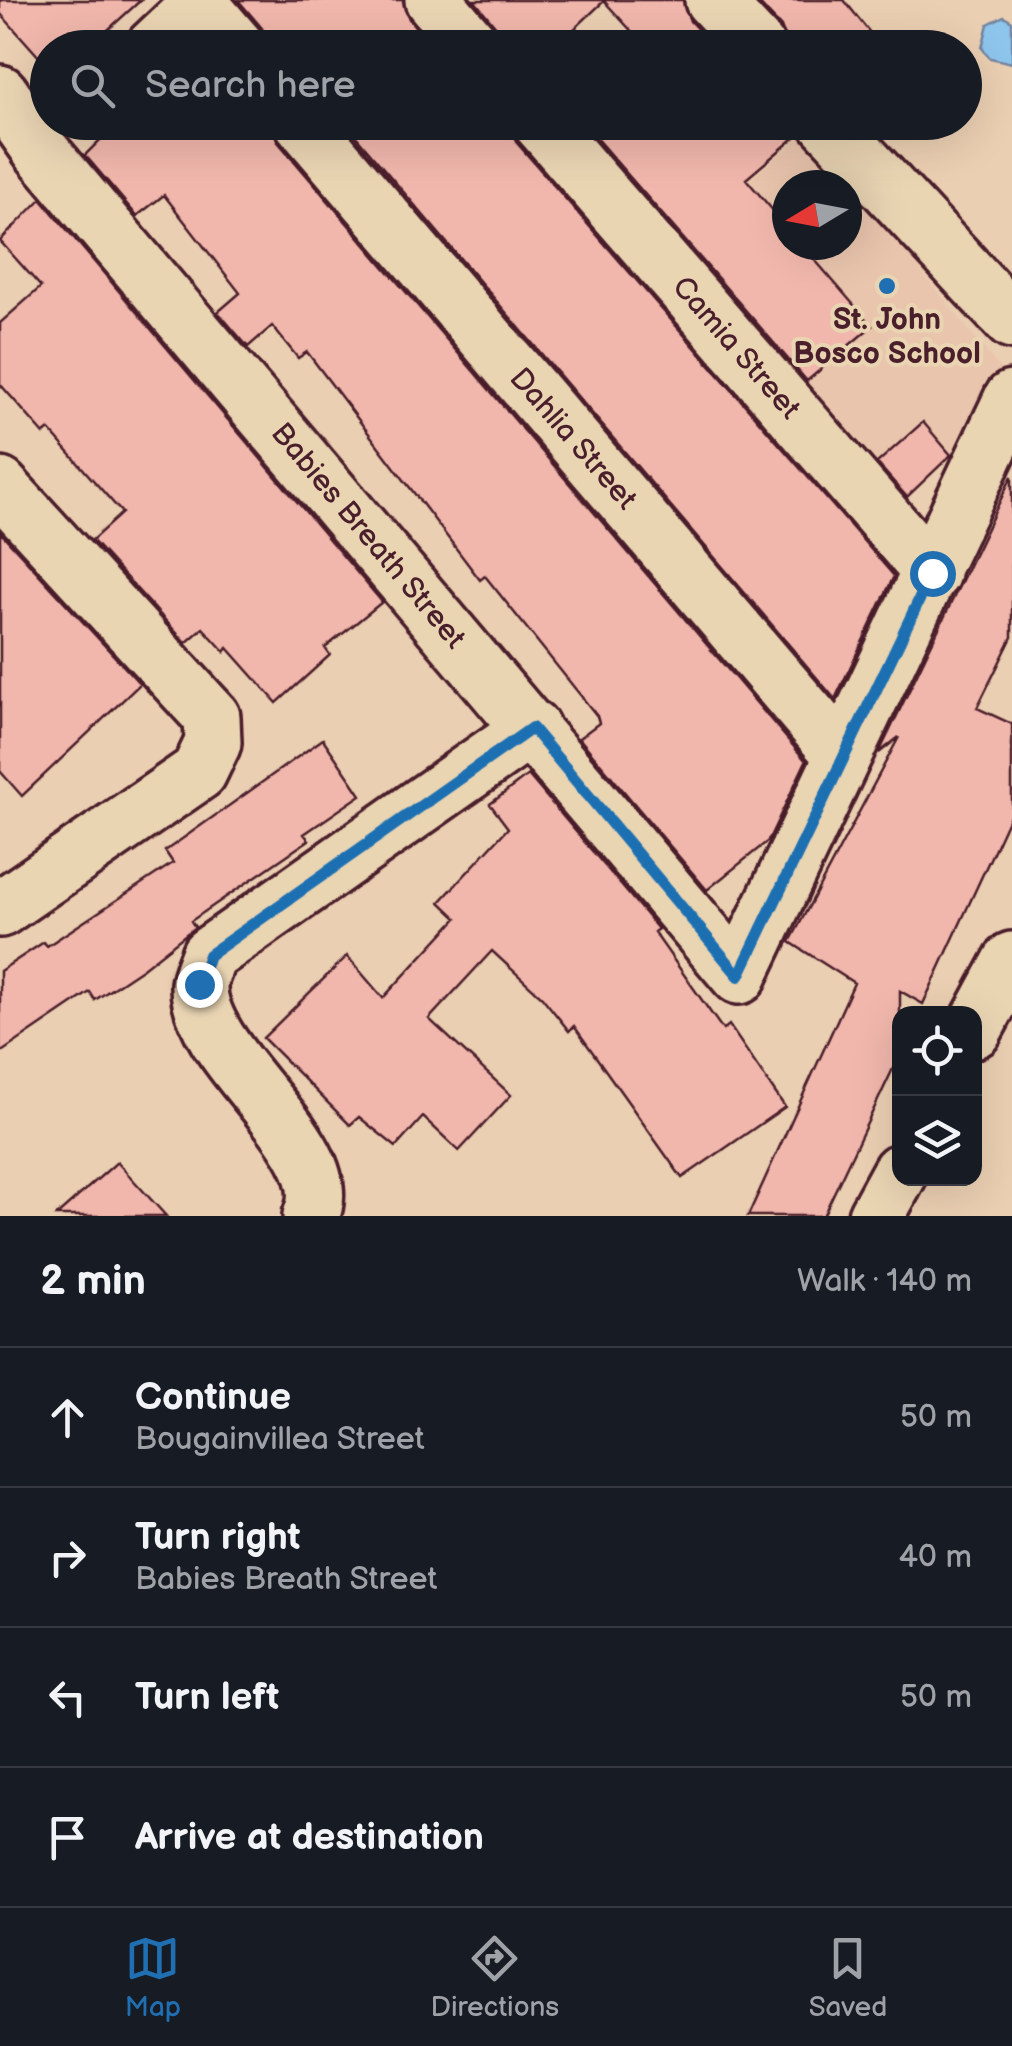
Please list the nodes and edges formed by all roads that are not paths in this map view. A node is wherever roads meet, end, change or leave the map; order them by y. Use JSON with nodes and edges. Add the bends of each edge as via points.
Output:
{"nodes":[{"id":1,"x":433,"y":0,"type":"edge"},
{"id":2,"x":714,"y":0,"type":"edge"},
{"id":3,"x":202,"y":2,"type":"edge"},
{"id":4,"x":172,"y":30,"type":"edge"},
{"id":5,"x":224,"y":30,"type":"edge"},
{"id":6,"x":459,"y":30,"type":"edge"},
{"id":7,"x":742,"y":30,"type":"edge"},
{"id":8,"x":2,"y":102,"type":"edge"},
{"id":9,"x":30,"y":120,"type":"edge"},
{"id":10,"x":59,"y":140,"type":"edge"},
{"id":11,"x":317,"y":140,"type":"edge"},
{"id":12,"x":556,"y":140,"type":"edge"},
{"id":13,"x":844,"y":140,"type":"edge"},
{"id":14,"x":1012,"y":321,"type":"edge"},
{"id":15,"x":1012,"y":399,"type":"edge"},
{"id":16,"x":0,"y":486,"type":"edge"},
{"id":17,"x":932,"y":573,"type":"junction"},
{"id":18,"x":532,"y":728,"type":"junction"},
{"id":19,"x":843,"y":756,"type":"junction"},
{"id":20,"x":11,"y":883,"type":"edge"},
{"id":21,"x":1012,"y":960,"type":"edge"},
{"id":22,"x":982,"y":1015,"type":"edge"},
{"id":23,"x":892,"y":1186,"type":"edge"},
{"id":24,"x":310,"y":1216,"type":"edge"},
{"id":25,"x":876,"y":1216,"type":"edge"}],
"edges":[{"from":1,"to":6,"type":"street"},
{"from":2,"to":7,"type":"street"},
{"from":3,"to":4,"type":"street"},
{"from":3,"to":5,"type":"street"},
{"from":8,"to":9,"type":"street","name":"Babies Breath Street"},
{"from":10,"to":18,"type":"street","name":"Babies Breath Street"},
{"from":11,"to":19,"type":"street","name":"Dahlia Street"},
{"from":12,"to":17,"type":"street","name":"Camia Street"},
{"from":13,"to":14,"type":"street"},
{"from":15,"to":17,"type":"street"},
{"from":16,"to":20,"type":"street","via":[[212,717],[213,744],[199,772]]},
{"from":17,"to":19,"type":"street"},
{"from":18,"to":19,"type":"street","name":"Babies Breath Street","via":[[739,976]]},
{"from":18,"to":24,"type":"street","via":[[209,955],[199,984],[207,1021],[309,1166],[318,1201]]},
{"from":21,"to":22,"type":"street"},
{"from":23,"to":25,"type":"street"}]}
